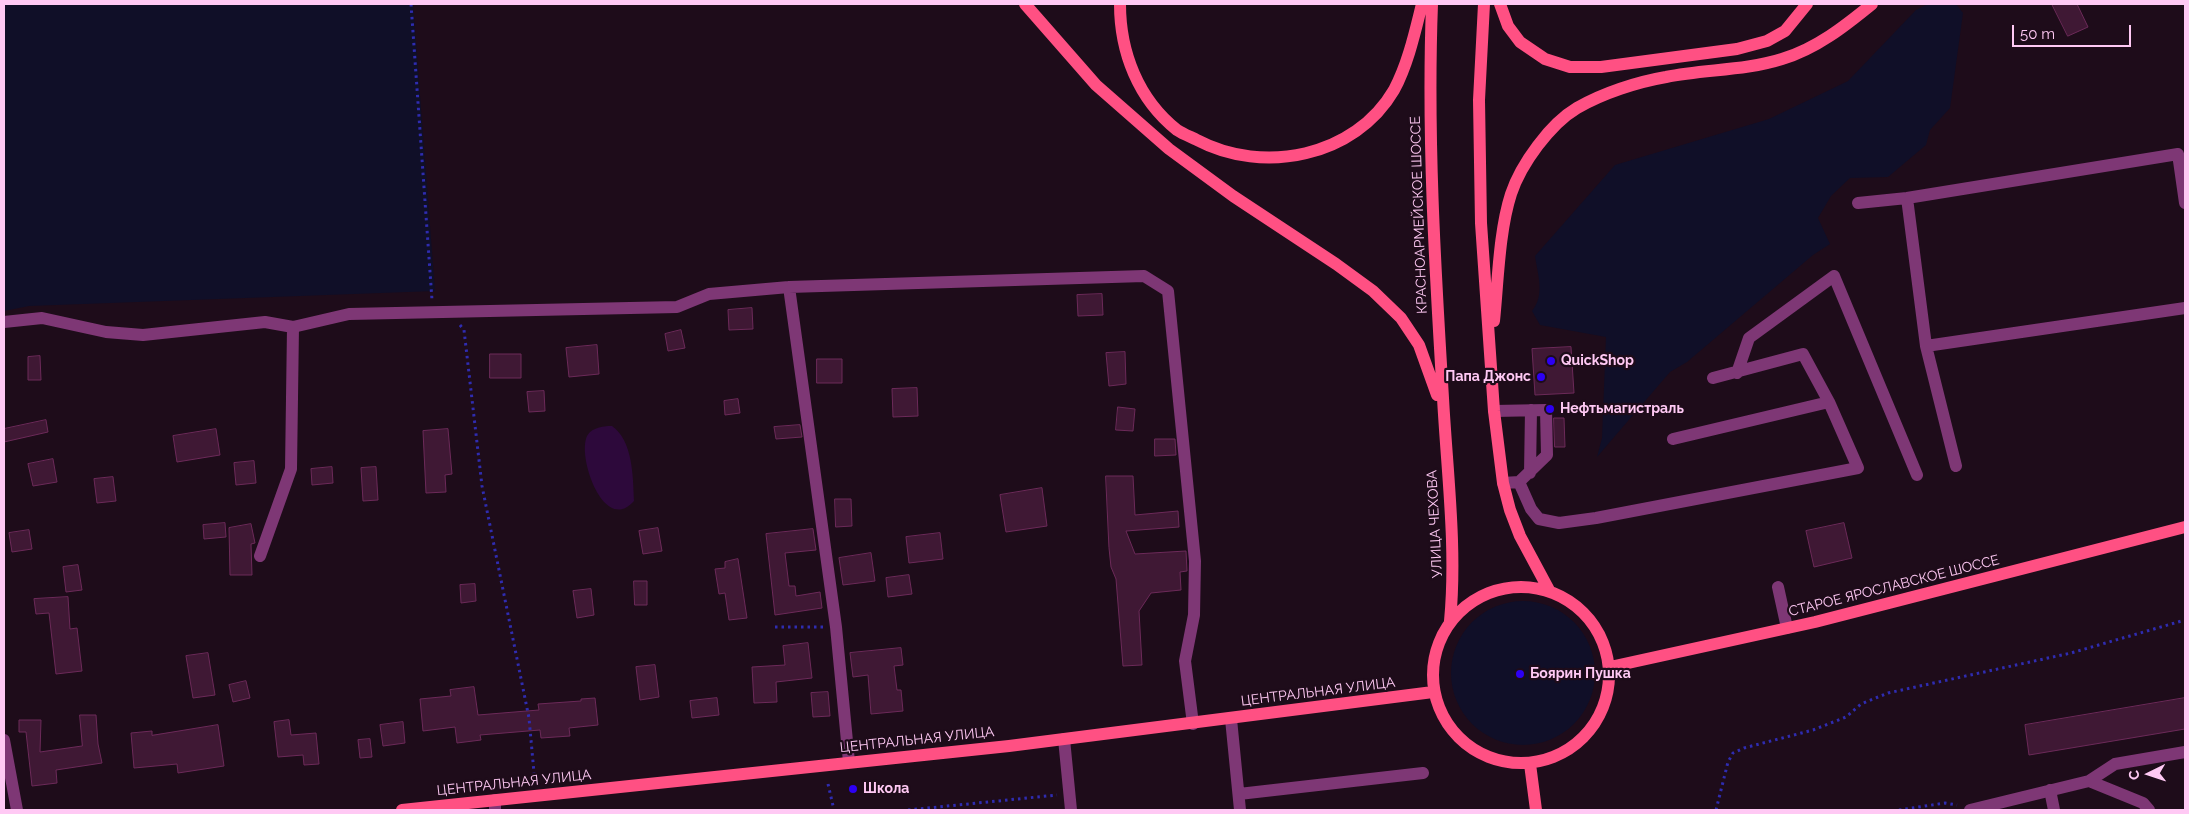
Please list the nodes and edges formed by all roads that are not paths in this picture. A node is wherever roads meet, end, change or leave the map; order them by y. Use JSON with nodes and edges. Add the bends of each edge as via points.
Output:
{"nodes":[{"id":1,"x":1025,"y":4,"type":"edge"},
{"id":2,"x":1120,"y":4,"type":"edge"},
{"id":3,"x":1422,"y":4,"type":"edge"},
{"id":4,"x":1432,"y":4,"type":"edge"},
{"id":5,"x":1484,"y":4,"type":"edge"},
{"id":6,"x":1500,"y":4,"type":"edge"},
{"id":7,"x":1807,"y":4,"type":"edge"},
{"id":8,"x":1872,"y":4,"type":"edge"},
{"id":9,"x":1907,"y":198,"type":"junction"},
{"id":10,"x":1858,"y":203,"type":"dead end"},
{"id":11,"x":2185,"y":204,"type":"edge"},
{"id":12,"x":788,"y":287,"type":"junction"},
{"id":13,"x":2185,"y":308,"type":"edge"},
{"id":14,"x":4,"y":322,"type":"edge"},
{"id":15,"x":293,"y":328,"type":"junction"},
{"id":16,"x":1926,"y":346,"type":"junction"},
{"id":17,"x":1490,"y":356,"type":"junction"},
{"id":18,"x":1737,"y":373,"type":"junction"},
{"id":19,"x":1713,"y":378,"type":"dead end"},
{"id":20,"x":1829,"y":402,"type":"junction"},
{"id":21,"x":1531,"y":410,"type":"junction"},
{"id":22,"x":1494,"y":411,"type":"junction"},
{"id":23,"x":1444,"y":424,"type":"junction"},
{"id":24,"x":1673,"y":439,"type":"dead end"},
{"id":25,"x":1956,"y":466,"type":"dead end"},
{"id":26,"x":1530,"y":473,"type":"junction"},
{"id":27,"x":1917,"y":475,"type":"dead end"},
{"id":28,"x":1519,"y":482,"type":"junction"},
{"id":29,"x":1503,"y":483,"type":"junction"},
{"id":30,"x":2185,"y":527,"type":"edge"},
{"id":31,"x":260,"y":556,"type":"dead end"},
{"id":32,"x":1778,"y":587,"type":"dead end"},
{"id":33,"x":1549,"y":590,"type":"junction"},
{"id":34,"x":1450,"y":622,"type":"junction"},
{"id":35,"x":1787,"y":628,"type":"junction"},
{"id":36,"x":1610,"y":668,"type":"junction"},
{"id":37,"x":1434,"y":692,"type":"junction"},
{"id":38,"x":1231,"y":719,"type":"junction"},
{"id":39,"x":1193,"y":724,"type":"junction"},
{"id":40,"x":1064,"y":739,"type":"junction"},
{"id":41,"x":4,"y":740,"type":"edge"},
{"id":42,"x":2185,"y":752,"type":"edge"},
{"id":43,"x":849,"y":762,"type":"junction"},
{"id":44,"x":1530,"y":764,"type":"junction"},
{"id":45,"x":1423,"y":773,"type":"dead end"},
{"id":46,"x":2089,"y":781,"type":"junction"},
{"id":47,"x":2050,"y":790,"type":"junction"},
{"id":48,"x":1239,"y":794,"type":"junction"},
{"id":49,"x":495,"y":805,"type":"edge"},
{"id":50,"x":1973,"y":809,"type":"edge"},
{"id":51,"x":17,"y":810,"type":"edge"},
{"id":52,"x":402,"y":810,"type":"edge"},
{"id":53,"x":1071,"y":810,"type":"edge"},
{"id":54,"x":1240,"y":810,"type":"edge"},
{"id":55,"x":1536,"y":810,"type":"edge"},
{"id":56,"x":2054,"y":810,"type":"edge"},
{"id":57,"x":2149,"y":810,"type":"edge"}],
"edges":[{"from":1,"to":23,"type":"main road","via":[[1096,85],[1169,149],[1336,264],[1373,291],[1402,318],[1419,344],[1429,368]]},
{"from":2,"to":3,"type":"main road","via":[[1120,28],[1130,68],[1149,101],[1178,130],[1211,148],[1245,157],[1273,159],[1325,148],[1350,136],[1372,116],[1394,90],[1412,44]]},
{"from":4,"to":23,"type":"main road","name":"КРАСНОАРМЕЙСКОЕ ШОССЕ","via":[[1429,76],[1432,210]]},
{"from":5,"to":17,"type":"main road","via":[[1479,100],[1481,214]]},
{"from":6,"to":7,"type":"main road","via":[[1508,26],[1520,42],[1545,60],[1570,67],[1601,67],[1737,49],[1767,41],[1785,31]]},
{"from":8,"to":17,"type":"main road","via":[[1812,46],[1783,59],[1745,68],[1666,77],[1614,92],[1576,109],[1551,131],[1526,162],[1511,194]]},
{"from":9,"to":10,"type":"lane"},
{"from":9,"to":11,"type":"lane","via":[[2178,154]]},
{"from":9,"to":16,"type":"lane"},
{"from":12,"to":15,"type":"lane","via":[[709,294],[677,307],[349,314]]},
{"from":12,"to":39,"type":"lane","via":[[1144,276],[1168,291],[1195,561],[1194,615],[1186,661]]},
{"from":12,"to":43,"type":"lane","via":[[836,627]]},
{"from":13,"to":16,"type":"lane"},
{"from":14,"to":15,"type":"lane","via":[[42,318],[106,332],[143,335],[265,322]]},
{"from":15,"to":31,"type":"lane","via":[[291,469]]},
{"from":16,"to":25,"type":"lane"},
{"from":17,"to":22,"type":"main road"},
{"from":18,"to":19,"type":"lane"},
{"from":18,"to":20,"type":"lane","via":[[1803,354]]},
{"from":18,"to":27,"type":"lane","via":[[1749,338],[1834,276]]},
{"from":20,"to":24,"type":"lane"},
{"from":20,"to":28,"type":"lane","via":[[1858,468],[1596,518],[1559,522],[1539,519]]},
{"from":21,"to":22,"type":"lane"},
{"from":21,"to":26,"type":"lane"},
{"from":21,"to":26,"type":"lane","via":[[1546,410],[1547,455]]},
{"from":22,"to":29,"type":"main road"},
{"from":23,"to":34,"type":"main road","name":"УЛИЦА ЧЕХОВА","via":[[1453,562]]},
{"from":26,"to":28,"type":"lane"},
{"from":28,"to":29,"type":"lane"},
{"from":29,"to":33,"type":"main road","via":[[1520,536]]},
{"from":30,"to":35,"type":"main road","name":"СТАРОЕ ЯРОСЛАВСКОЕ ШОССЕ"},
{"from":32,"to":35,"type":"lane"},
{"from":33,"to":34,"type":"main road","via":[[1522,586],[1494,590],[1469,602]]},
{"from":33,"to":36,"type":"main road","via":[[1579,607],[1600,634]]},
{"from":34,"to":37,"type":"main road","via":[[1432,668]]},
{"from":35,"to":36,"type":"main road","name":"СТАРОЕ ЯРОСЛАВСКОЕ ШОССЕ"},
{"from":36,"to":44,"type":"main road","via":[[1606,702],[1589,732],[1563,754]]},
{"from":37,"to":38,"type":"main road","name":"ЦЕНТРАЛЬНАЯ УЛИЦА"},
{"from":37,"to":44,"type":"main road","via":[[1442,717],[1458,738],[1479,754],[1504,762]]},
{"from":38,"to":39,"type":"main road","name":"ЦЕНТРАЛЬНАЯ УЛИЦА"},
{"from":38,"to":48,"type":"lane"},
{"from":39,"to":40,"type":"main road","name":"ЦЕНТРАЛЬНАЯ УЛИЦА"},
{"from":40,"to":43,"type":"main road","name":"ЦЕНТРАЛЬНАЯ УЛИЦА"},
{"from":40,"to":53,"type":"lane"},
{"from":41,"to":51,"type":"lane"},
{"from":42,"to":46,"type":"lane","via":[[2115,764]]},
{"from":43,"to":49,"type":"main road","name":"ЦЕНТРАЛЬНАЯ УЛИЦА","via":[[536,796]]},
{"from":44,"to":55,"type":"main road"},
{"from":45,"to":48,"type":"lane"},
{"from":46,"to":47,"type":"lane"},
{"from":46,"to":57,"type":"lane","via":[[2143,804]]},
{"from":47,"to":50,"type":"lane"},
{"from":47,"to":56,"type":"lane"},
{"from":48,"to":54,"type":"lane"},
{"from":49,"to":52,"type":"main road","name":"ЦЕНТРАЛЬНАЯ УЛИЦА"}]}
